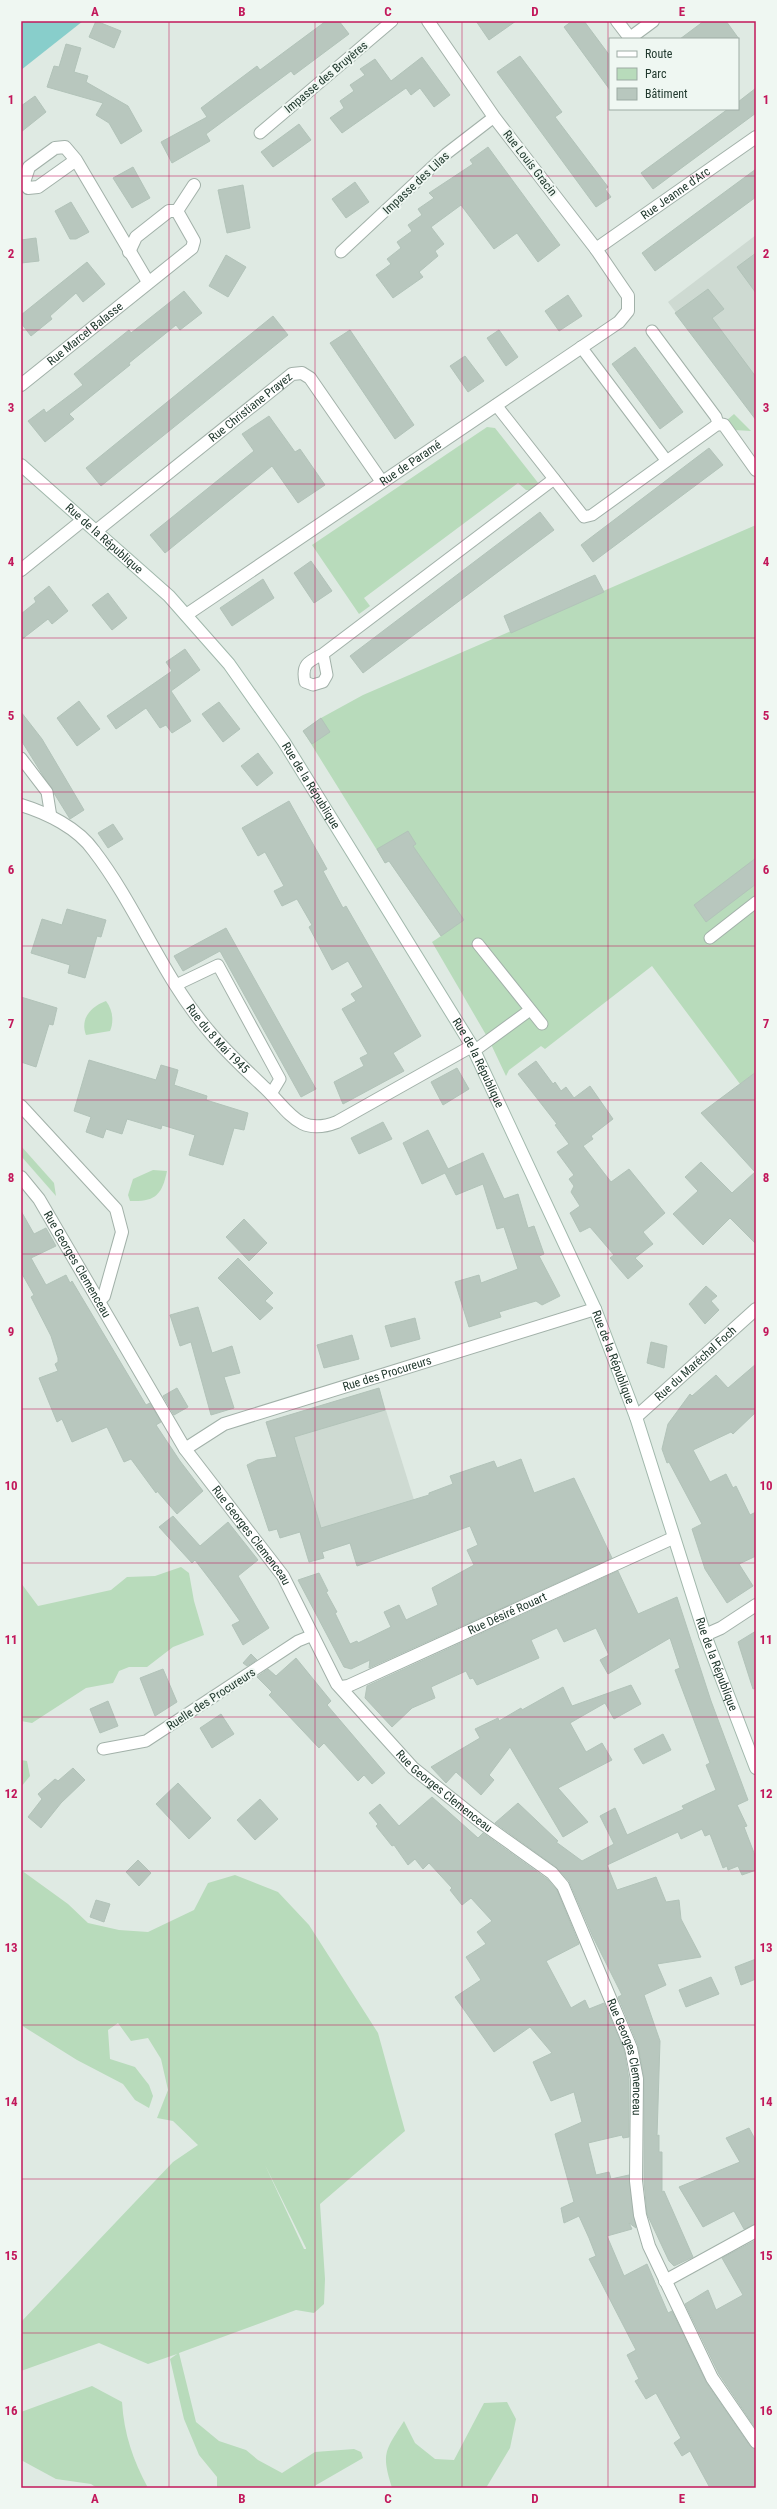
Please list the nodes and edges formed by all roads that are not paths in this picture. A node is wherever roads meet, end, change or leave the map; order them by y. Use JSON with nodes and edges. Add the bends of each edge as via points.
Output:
{"nodes":[{"id":1,"x":392,"y":21,"type":"edge"},
{"id":2,"x":617,"y":21,"type":"edge"},
{"id":3,"x":653,"y":21,"type":"edge"},
{"id":4,"x":435,"y":23,"type":"edge"},
{"id":5,"x":494,"y":117,"type":"junction"},
{"id":6,"x":260,"y":133,"type":"dead end"},
{"id":7,"x":756,"y":137,"type":"edge"},
{"id":8,"x":76,"y":160,"type":"dead end"},
{"id":9,"x":194,"y":185,"type":"dead end"},
{"id":10,"x":177,"y":211,"type":"junction"},
{"id":11,"x":596,"y":248,"type":"junction"},
{"id":12,"x":129,"y":252,"type":"junction"},
{"id":13,"x":341,"y":252,"type":"dead end"},
{"id":14,"x":148,"y":282,"type":"junction"},
{"id":15,"x":629,"y":306,"type":"joint"},
{"id":16,"x":652,"y":331,"type":"dead end"},
{"id":17,"x":581,"y":347,"type":"junction"},
{"id":18,"x":21,"y":385,"type":"edge"},
{"id":19,"x":496,"y":406,"type":"junction"},
{"id":20,"x":718,"y":424,"type":"junction"},
{"id":21,"x":666,"y":460,"type":"junction"},
{"id":22,"x":21,"y":465,"type":"edge"},
{"id":23,"x":756,"y":470,"type":"edge"},
{"id":24,"x":554,"y":479,"type":"junction"},
{"id":25,"x":382,"y":482,"type":"junction"},
{"id":26,"x":83,"y":520,"type":"junction"},
{"id":27,"x":96,"y":531,"type":"junction"},
{"id":28,"x":21,"y":570,"type":"edge"},
{"id":29,"x":186,"y":615,"type":"junction"},
{"id":30,"x":324,"y":654,"type":"dead end"},
{"id":31,"x":21,"y":758,"type":"edge"},
{"id":32,"x":21,"y":805,"type":"edge"},
{"id":33,"x":51,"y":817,"type":"junction"},
{"id":34,"x":756,"y":902,"type":"edge"},
{"id":35,"x":710,"y":938,"type":"dead end"},
{"id":36,"x":478,"y":944,"type":"dead end"},
{"id":37,"x":176,"y":985,"type":"junction"},
{"id":38,"x":530,"y":1010,"type":"junction"},
{"id":39,"x":542,"y":1024,"type":"dead end"},
{"id":40,"x":473,"y":1048,"type":"junction"},
{"id":41,"x":271,"y":1094,"type":"junction"},
{"id":42,"x":21,"y":1106,"type":"edge"},
{"id":43,"x":23,"y":1184,"type":"edge"},
{"id":44,"x":99,"y":1301,"type":"junction"},
{"id":45,"x":595,"y":1309,"type":"junction"},
{"id":46,"x":756,"y":1310,"type":"edge"},
{"id":47,"x":636,"y":1418,"type":"junction"},
{"id":48,"x":184,"y":1449,"type":"junction"},
{"id":49,"x":673,"y":1538,"type":"junction"},
{"id":50,"x":756,"y":1605,"type":"edge"},
{"id":51,"x":313,"y":1635,"type":"junction"},
{"id":52,"x":705,"y":1635,"type":"junction"},
{"id":53,"x":342,"y":1687,"type":"junction"},
{"id":54,"x":103,"y":1749,"type":"dead end"},
{"id":55,"x":756,"y":1768,"type":"edge"},
{"id":56,"x":756,"y":2231,"type":"edge"},
{"id":57,"x":665,"y":2280,"type":"junction"},
{"id":58,"x":756,"y":2442,"type":"edge"}],
"edges":[{"from":1,"to":6,"type":"lane","name":"Impasse des Bruyères"},
{"from":2,"to":3,"type":"street","via":[[630,38]]},
{"from":4,"to":5,"type":"street","name":"Rue Louis Gracin"},
{"from":5,"to":11,"type":"street","name":"Rue Louis Gracin"},
{"from":5,"to":13,"type":"lane","name":"Impasse des Lilas","via":[[446,154]]},
{"from":7,"to":11,"type":"street","name":"Rue Jeanne d'Arc"},
{"from":8,"to":12,"type":"street"},
{"from":9,"to":10,"type":"street"},
{"from":10,"to":12,"type":"street","via":[[169,211],[136,237]]},
{"from":10,"to":14,"type":"street","name":"Rue Marcel Balasse","via":[[194,241],[192,248]]},
{"from":11,"to":15,"type":"street","name":"Rue Louis Gracin","via":[[628,296]]},
{"from":12,"to":14,"type":"street"},
{"from":14,"to":18,"type":"street","name":"Rue Marcel Balasse"},
{"from":15,"to":17,"type":"street","name":"Rue de Paramé","via":[[619,322]]},
{"from":16,"to":20,"type":"lane","via":[[716,417]]},
{"from":17,"to":19,"type":"street","name":"Rue de Paramé"},
{"from":17,"to":21,"type":"lane"},
{"from":19,"to":24,"type":"lane"},
{"from":19,"to":25,"type":"street","name":"Rue de Paramé"},
{"from":20,"to":21,"type":"lane"},
{"from":20,"to":23,"type":"street","via":[[724,425]]},
{"from":21,"to":24,"type":"lane","via":[[592,515],[584,517]]},
{"from":22,"to":26,"type":"street","name":"Rue de la République"},
{"from":24,"to":30,"type":"lane"},
{"from":25,"to":27,"type":"street","name":"Rue Christiane Prayez","via":[[310,378],[302,373],[292,374]]},
{"from":25,"to":29,"type":"street","name":"Rue de Paramé"},
{"from":26,"to":27,"type":"street","name":"Rue de la République"},
{"from":26,"to":28,"type":"street"},
{"from":27,"to":29,"type":"street","name":"Rue de la République"},
{"from":29,"to":40,"type":"street","name":"Rue de la République","via":[[229,664],[284,742]]},
{"from":31,"to":33,"type":"lane","via":[[47,792]]},
{"from":32,"to":33,"type":"street","name":"Rue du 8 Mai 1945"},
{"from":33,"to":37,"type":"street","name":"Rue du 8 Mai 1945","via":[[74,831],[94,850]]},
{"from":34,"to":35,"type":"lane"},
{"from":36,"to":38,"type":"lane"},
{"from":37,"to":41,"type":"street","name":"Rue du 8 Mai 1945","via":[[207,1030]]},
{"from":37,"to":41,"type":"lane","via":[[218,965],[280,1079]]},
{"from":38,"to":39,"type":"lane"},
{"from":38,"to":40,"type":"lane"},
{"from":40,"to":41,"type":"street","name":"Rue du 8 Mai 1945","via":[[318,1128],[295,1120]]},
{"from":40,"to":45,"type":"street","name":"Rue de la République"},
{"from":42,"to":44,"type":"street","via":[[116,1209],[122,1232],[104,1296]]},
{"from":43,"to":44,"type":"street","name":"Rue Georges Clemenceau"},
{"from":44,"to":48,"type":"street","name":"Rue Georges Clemenceau"},
{"from":45,"to":47,"type":"street","name":"Rue de la République"},
{"from":45,"to":48,"type":"street","name":"Rue des Procureurs","via":[[224,1424]]},
{"from":46,"to":47,"type":"street","name":"Rue du Maréchal Foch"},
{"from":47,"to":49,"type":"street","name":"Rue de la République"},
{"from":48,"to":51,"type":"street","name":"Rue Georges Clemenceau","via":[[282,1576]]},
{"from":49,"to":52,"type":"street","name":"Rue de la République"},
{"from":49,"to":53,"type":"street","name":"Rue Désiré Rouart"},
{"from":50,"to":52,"type":"street"},
{"from":51,"to":53,"type":"street","name":"Rue Georges Clemenceau","via":[[337,1684]]},
{"from":51,"to":54,"type":"lane","name":"Ruelle des Procureurs","via":[[298,1641],[146,1741]]},
{"from":52,"to":55,"type":"street","name":"Rue de la République"},
{"from":53,"to":57,"type":"street","name":"Rue Georges Clemenceau","via":[[412,1768],[552,1873],[563,1886],[631,2048],[637,2079],[636,2180],[640,2215],[649,2246]]},
{"from":56,"to":57,"type":"street"},
{"from":57,"to":58,"type":"street","name":"Rue Georges Clemenceau","via":[[712,2378]]}]}
